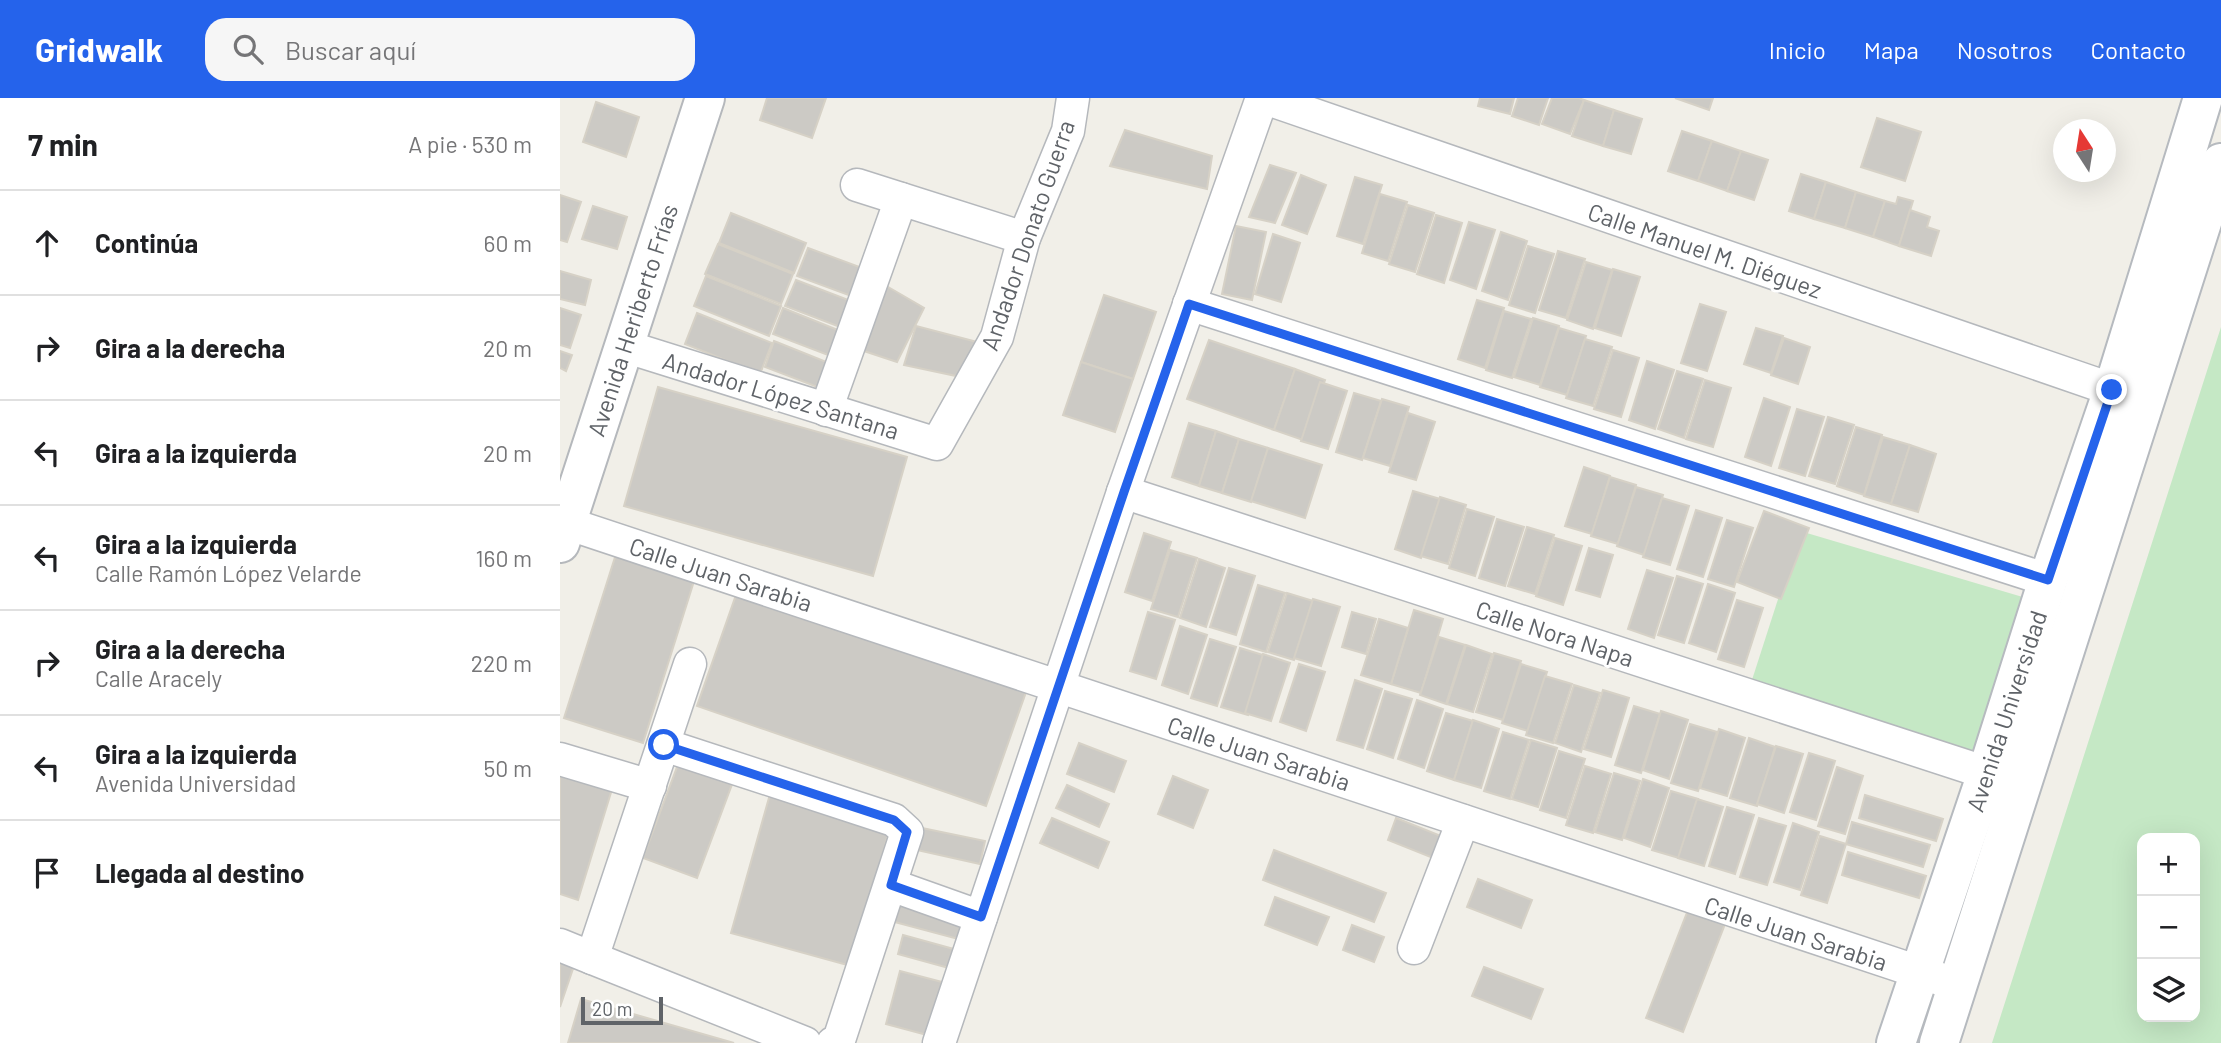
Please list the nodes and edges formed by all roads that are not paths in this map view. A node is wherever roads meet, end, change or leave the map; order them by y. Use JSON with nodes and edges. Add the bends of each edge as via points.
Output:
{"nodes":[{"id":1,"x":705,"y":98,"type":"edge"},
{"id":2,"x":1073,"y":98,"type":"edge"},
{"id":3,"x":1263,"y":98,"type":"edge"},
{"id":4,"x":2203,"y":98,"type":"edge"},
{"id":5,"x":2221,"y":163,"type":"edge"},
{"id":6,"x":857,"y":185,"type":"dead end"},
{"id":7,"x":901,"y":199,"type":"junction"},
{"id":8,"x":1024,"y":238,"type":"junction"},
{"id":9,"x":1189,"y":304,"type":"junction"},
{"id":10,"x":624,"y":346,"type":"junction"},
{"id":11,"x":2129,"y":395,"type":"junction"},
{"id":12,"x":826,"y":410,"type":"junction"},
{"id":13,"x":937,"y":444,"type":"joint"},
{"id":14,"x":1124,"y":492,"type":"junction"},
{"id":15,"x":562,"y":529,"type":"edge"},
{"id":16,"x":2048,"y":580,"type":"junction"},
{"id":17,"x":690,"y":664,"type":"dead end"},
{"id":18,"x":1058,"y":685,"type":"junction"},
{"id":19,"x":664,"y":745,"type":"junction"},
{"id":20,"x":560,"y":760,"type":"edge"},
{"id":21,"x":1987,"y":773,"type":"junction"},
{"id":22,"x":650,"y":786,"type":"junction"},
{"id":23,"x":1463,"y":821,"type":"junction"},
{"id":24,"x":891,"y":885,"type":"junction"},
{"id":25,"x":981,"y":917,"type":"junction"},
{"id":26,"x":560,"y":945,"type":"edge"},
{"id":27,"x":1414,"y":948,"type":"dead end"},
{"id":28,"x":592,"y":958,"type":"junction"},
{"id":29,"x":1918,"y":973,"type":"junction"},
{"id":30,"x":1958,"y":985,"type":"junction"},
{"id":31,"x":805,"y":1043,"type":"edge"},
{"id":32,"x":833,"y":1043,"type":"edge"},
{"id":33,"x":939,"y":1043,"type":"edge"},
{"id":34,"x":1896,"y":1043,"type":"edge"},
{"id":35,"x":1939,"y":1043,"type":"edge"}],
"edges":[{"from":1,"to":10,"type":"main road","name":"Avenida Heriberto Frías"},
{"from":2,"to":8,"type":"street","name":"Andador Donato Guerra","via":[[1068,131]]},
{"from":3,"to":9,"type":"street"},
{"from":3,"to":11,"type":"street","name":"Calle Manuel M. Diéguez"},
{"from":4,"to":11,"type":"main road","name":"Avenida Universidad"},
{"from":5,"to":11,"type":"main road","name":"Avenida Universidad"},
{"from":6,"to":7,"type":"street"},
{"from":7,"to":8,"type":"street"},
{"from":7,"to":12,"type":"street"},
{"from":8,"to":13,"type":"street","name":"Andador Donato Guerra","via":[[997,337]]},
{"from":9,"to":14,"type":"street"},
{"from":9,"to":16,"type":"street"},
{"from":10,"to":12,"type":"street","name":"Andador López Santana"},
{"from":10,"to":15,"type":"main road","name":"Avenida Heriberto Frías"},
{"from":11,"to":16,"type":"main road","name":"Avenida Universidad"},
{"from":11,"to":30,"type":"main road","name":"Avenida Universidad"},
{"from":12,"to":13,"type":"street","name":"Andador López Santana"},
{"from":14,"to":18,"type":"street"},
{"from":14,"to":21,"type":"street","name":"Calle Nora Napa"},
{"from":15,"to":18,"type":"street","name":"Calle Juan Sarabia"},
{"from":16,"to":21,"type":"main road","name":"Avenida Universidad"},
{"from":17,"to":19,"type":"street"},
{"from":18,"to":23,"type":"street","name":"Calle Juan Sarabia"},
{"from":18,"to":25,"type":"street"},
{"from":19,"to":22,"type":"street"},
{"from":19,"to":24,"type":"street","via":[[894,820],[907,832]]},
{"from":20,"to":22,"type":"street"},
{"from":21,"to":29,"type":"main road","name":"Avenida Universidad"},
{"from":22,"to":28,"type":"street"},
{"from":23,"to":27,"type":"street"},
{"from":23,"to":29,"type":"street","name":"Calle Juan Sarabia"},
{"from":24,"to":25,"type":"street"},
{"from":24,"to":32,"type":"street","via":[[839,1040]]},
{"from":25,"to":33,"type":"street"},
{"from":26,"to":28,"type":"street"},
{"from":28,"to":31,"type":"street"},
{"from":29,"to":30,"type":"street","name":"Calle Juan Sarabia"},
{"from":29,"to":34,"type":"main road","name":"Avenida Universidad"},
{"from":30,"to":35,"type":"main road","name":"Avenida Universidad"}]}
